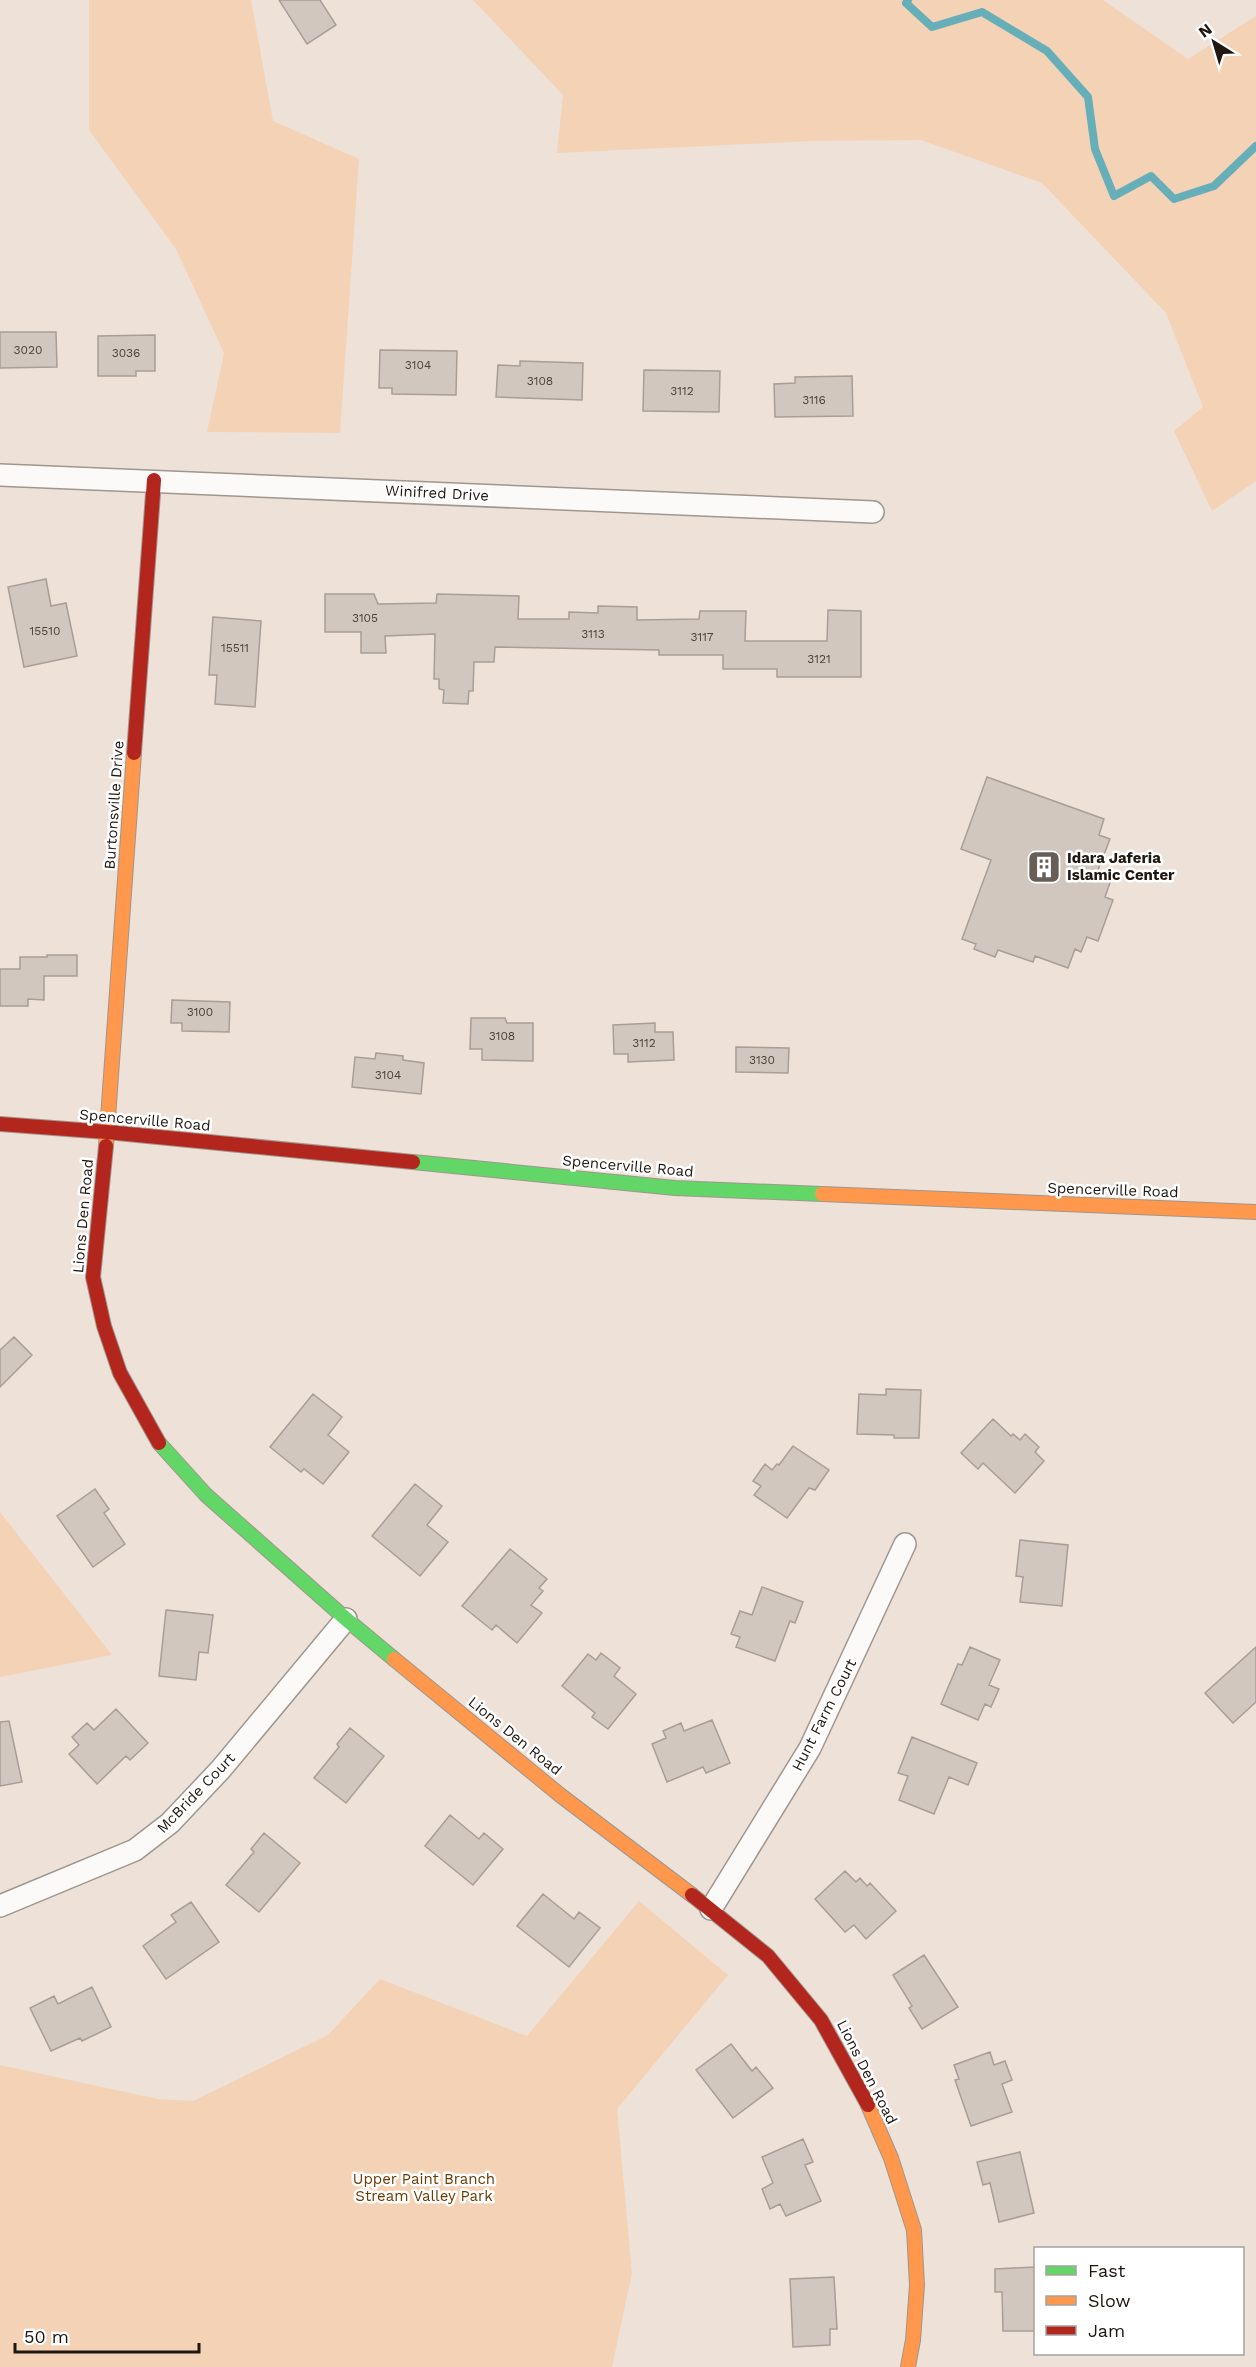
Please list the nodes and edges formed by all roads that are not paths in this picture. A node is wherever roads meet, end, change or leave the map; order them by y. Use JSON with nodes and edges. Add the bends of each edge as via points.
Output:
{"nodes":[{"id":1,"x":0,"y":475,"type":"edge"},
{"id":2,"x":154,"y":480,"type":"junction"},
{"id":3,"x":873,"y":512,"type":"dead end"},
{"id":4,"x":0,"y":1124,"type":"edge"},
{"id":5,"x":107,"y":1132,"type":"junction"},
{"id":6,"x":1256,"y":1212,"type":"edge"},
{"id":7,"x":905,"y":1544,"type":"dead end"},
{"id":8,"x":346,"y":1619,"type":"junction"},
{"id":9,"x":0,"y":1906,"type":"edge"},
{"id":10,"x":711,"y":1909,"type":"junction"},
{"id":11,"x":908,"y":2367,"type":"edge"}],
"edges":[{"from":1,"to":2,"type":"street","name":"Winifred Drive"},
{"from":2,"to":3,"type":"street","name":"Winifred Drive"},
{"from":2,"to":5,"type":"street","name":"Burtonsville Drive"},
{"from":4,"to":5,"type":"street","name":"Spencerville Road"},
{"from":5,"to":6,"type":"street","name":"Spencerville Road","via":[[675,1188]]},
{"from":5,"to":8,"type":"street","name":"Lions Den Road","via":[[93,1277],[120,1373],[156,1440],[206,1495]]},
{"from":7,"to":10,"type":"street","name":"Hunt Farm Court","via":[[810,1748]]},
{"from":8,"to":9,"type":"street","name":"McBride Court","via":[[221,1769],[170,1823],[135,1850]]},
{"from":8,"to":10,"type":"street","name":"Lions Den Road","via":[[561,1795]]},
{"from":10,"to":11,"type":"street","name":"Lions Den Road","via":[[768,1956],[821,2020],[861,2090],[891,2158],[914,2230],[917,2284]]}]}
